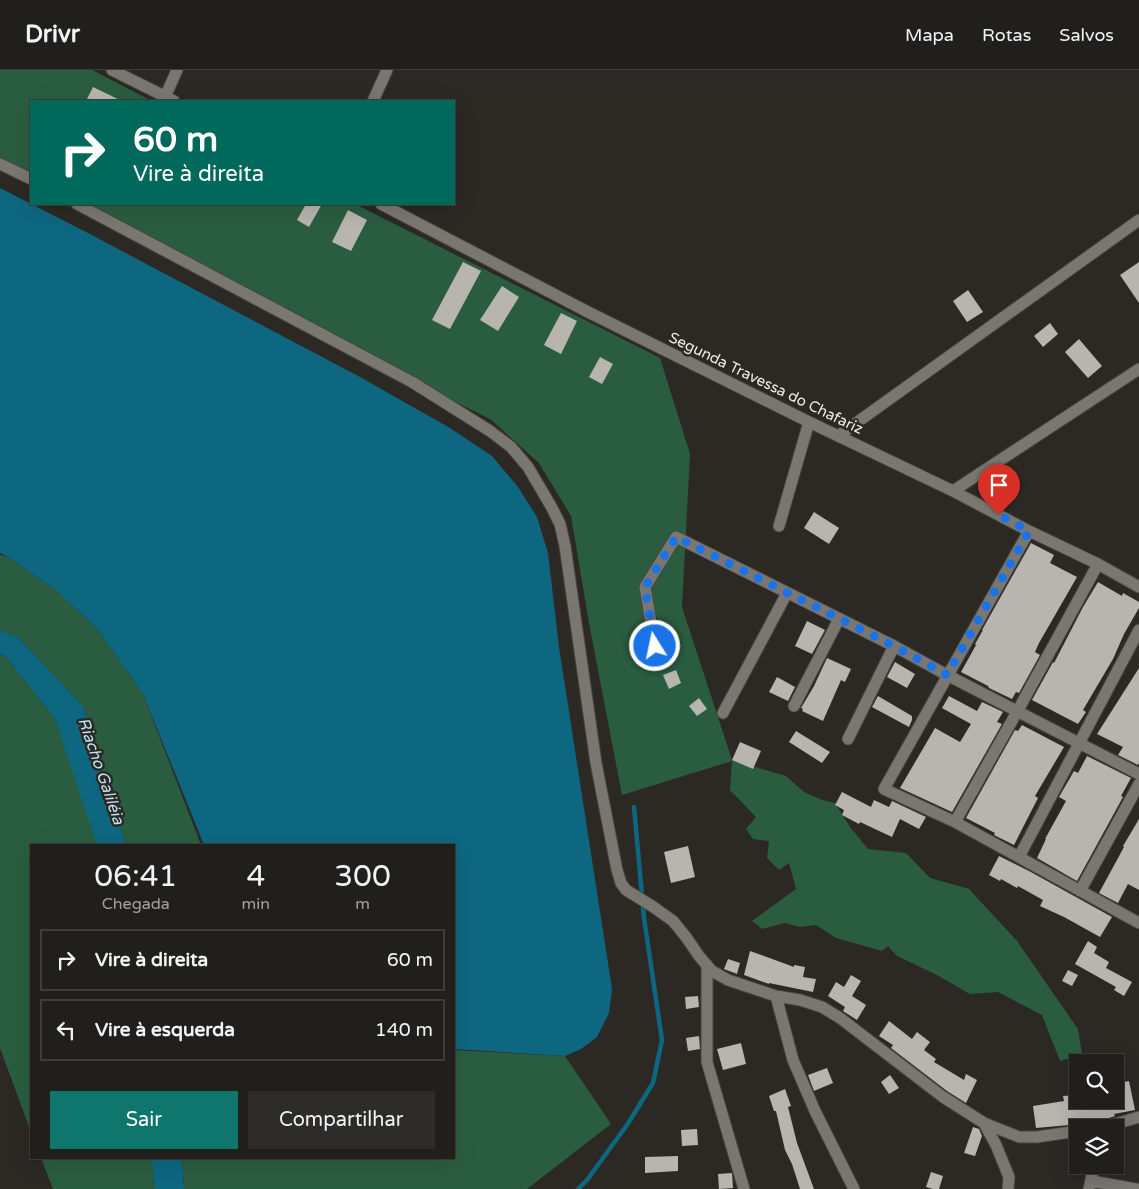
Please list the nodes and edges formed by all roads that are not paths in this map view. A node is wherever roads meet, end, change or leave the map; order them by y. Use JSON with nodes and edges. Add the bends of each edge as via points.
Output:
{"nodes":[{"id":1,"x":112,"y":70,"type":"edge"},
{"id":2,"x":177,"y":70,"type":"edge"},
{"id":3,"x":387,"y":70,"type":"edge"},
{"id":4,"x":170,"y":99,"type":"edge"},
{"id":5,"x":373,"y":100,"type":"edge"},
{"id":6,"x":0,"y":164,"type":"edge"},
{"id":7,"x":30,"y":179,"type":"edge"},
{"id":8,"x":79,"y":205,"type":"edge"},
{"id":9,"x":383,"y":205,"type":"edge"},
{"id":10,"x":1139,"y":220,"type":"edge"},
{"id":11,"x":1139,"y":369,"type":"edge"},
{"id":12,"x":809,"y":422,"type":"junction"},
{"id":13,"x":838,"y":436,"type":"junction"},
{"id":14,"x":953,"y":491,"type":"junction"},
{"id":15,"x":779,"y":526,"type":"dead end"},
{"id":16,"x":1029,"y":531,"type":"junction"},
{"id":17,"x":1098,"y":564,"type":"junction"},
{"id":18,"x":1139,"y":587,"type":"edge"},
{"id":19,"x":787,"y":593,"type":"junction"},
{"id":20,"x":839,"y":619,"type":"junction"},
{"id":21,"x":1139,"y":630,"type":"edge"},
{"id":22,"x":655,"y":646,"type":"dead end"},
{"id":23,"x":894,"y":646,"type":"junction"},
{"id":24,"x":947,"y":675,"type":"junction"},
{"id":25,"x":794,"y":706,"type":"dead end"},
{"id":26,"x":1017,"y":712,"type":"junction"},
{"id":27,"x":723,"y":713,"type":"dead end"},
{"id":28,"x":848,"y":739,"type":"dead end"},
{"id":29,"x":1079,"y":744,"type":"junction"},
{"id":30,"x":1139,"y":774,"type":"edge"},
{"id":31,"x":1139,"y":784,"type":"edge"},
{"id":32,"x":955,"y":822,"type":"junction"},
{"id":33,"x":1019,"y":857,"type":"junction"},
{"id":34,"x":1080,"y":891,"type":"junction"},
{"id":35,"x":1139,"y":923,"type":"edge"},
{"id":36,"x":707,"y":965,"type":"junction"},
{"id":37,"x":776,"y":996,"type":"junction"},
{"id":38,"x":1139,"y":1117,"type":"edge"},
{"id":39,"x":1124,"y":1121,"type":"edge"},
{"id":40,"x":984,"y":1123,"type":"junction"},
{"id":41,"x":1069,"y":1132,"type":"edge"},
{"id":42,"x":1090,"y":1185,"type":"edge"},
{"id":43,"x":744,"y":1189,"type":"edge"},
{"id":44,"x":854,"y":1189,"type":"edge"},
{"id":45,"x":1008,"y":1189,"type":"edge"},
{"id":46,"x":1136,"y":1189,"type":"edge"}],
"edges":[{"from":1,"to":4,"type":"street"},
{"from":2,"to":4,"type":"street"},
{"from":3,"to":5,"type":"street"},
{"from":6,"to":7,"type":"street"},
{"from":8,"to":36,"type":"street","via":[[412,382],[490,431],[511,447],[528,467],[560,524],[565,546],[596,762],[621,883],[626,890],[673,921]]},
{"from":9,"to":12,"type":"street","name":"Segunda Travessa do Chafariz"},
{"from":10,"to":13,"type":"street"},
{"from":11,"to":14,"type":"street"},
{"from":12,"to":13,"type":"street","name":"Segunda Travessa do Chafariz"},
{"from":12,"to":15,"type":"street"},
{"from":13,"to":14,"type":"street","name":"Segunda Travessa do Chafariz"},
{"from":14,"to":16,"type":"street","name":"Segunda Travessa do Chafariz"},
{"from":16,"to":17,"type":"street","name":"Segunda Travessa do Chafariz"},
{"from":16,"to":24,"type":"street"},
{"from":17,"to":18,"type":"street","name":"Segunda Travessa do Chafariz"},
{"from":17,"to":26,"type":"street"},
{"from":19,"to":20,"type":"street"},
{"from":19,"to":22,"type":"street","via":[[676,537],[645,587]]},
{"from":19,"to":27,"type":"street"},
{"from":20,"to":23,"type":"street"},
{"from":20,"to":25,"type":"street"},
{"from":21,"to":29,"type":"street"},
{"from":23,"to":24,"type":"street"},
{"from":23,"to":28,"type":"street"},
{"from":24,"to":26,"type":"street"},
{"from":24,"to":32,"type":"street","via":[[884,789]]},
{"from":26,"to":29,"type":"street"},
{"from":26,"to":32,"type":"street"},
{"from":29,"to":30,"type":"street"},
{"from":29,"to":33,"type":"street"},
{"from":31,"to":34,"type":"street"},
{"from":32,"to":33,"type":"street"},
{"from":33,"to":34,"type":"street"},
{"from":34,"to":35,"type":"street"},
{"from":36,"to":37,"type":"street","via":[[728,980]]},
{"from":36,"to":43,"type":"street","via":[[707,1062]]},
{"from":37,"to":40,"type":"street","via":[[822,1007],[943,1097]]},
{"from":37,"to":44,"type":"street","via":[[794,1060]]},
{"from":38,"to":39,"type":"street"},
{"from":40,"to":41,"type":"street","via":[[1018,1137]]},
{"from":40,"to":45,"type":"street","via":[[1009,1177]]},
{"from":42,"to":46,"type":"street"}]}
